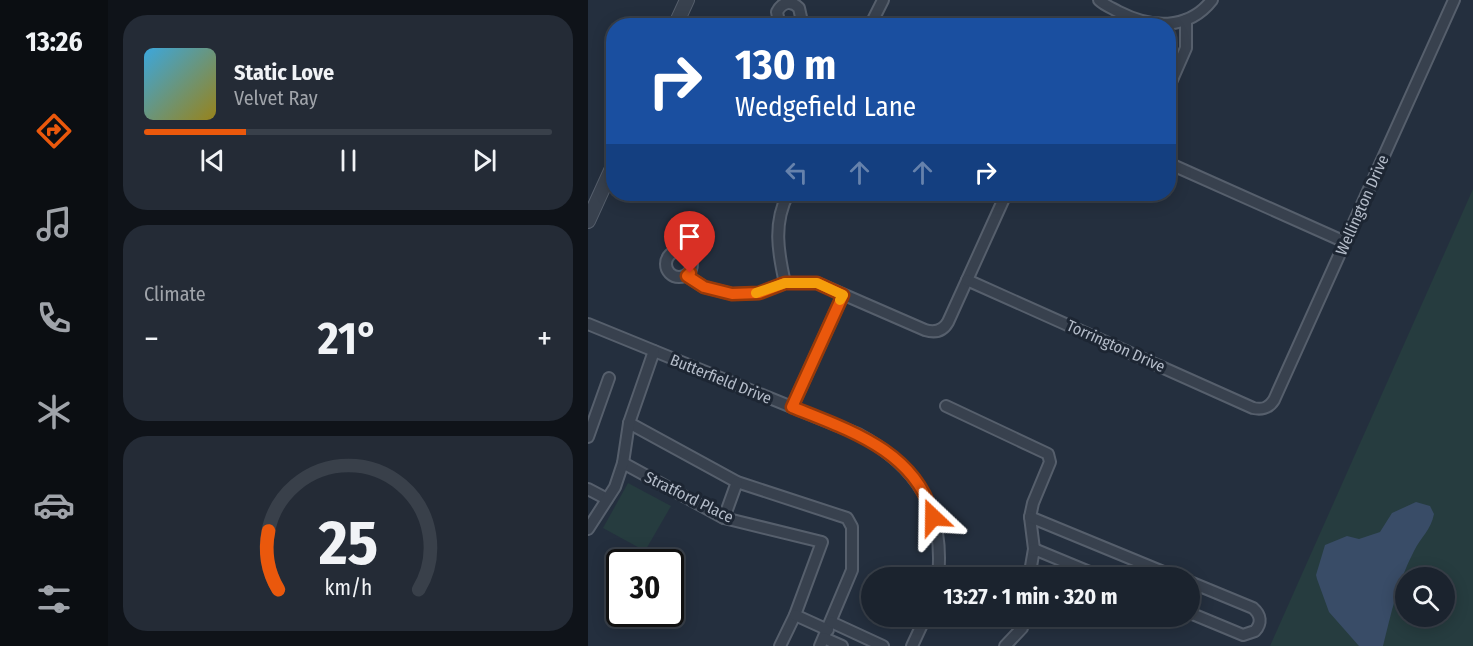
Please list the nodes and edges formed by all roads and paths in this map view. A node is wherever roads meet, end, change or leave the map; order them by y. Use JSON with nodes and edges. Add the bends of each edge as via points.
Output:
{"nodes":[{"id":1,"x":687,"y":0,"type":"edge"},
{"id":2,"x":883,"y":0,"type":"edge"},
{"id":3,"x":1099,"y":0,"type":"edge"},
{"id":4,"x":1212,"y":0,"type":"edge"},
{"id":5,"x":1454,"y":0,"type":"edge"},
{"id":6,"x":679,"y":18,"type":"edge"},
{"id":7,"x":778,"y":18,"type":"edge"},
{"id":8,"x":800,"y":18,"type":"edge"},
{"id":9,"x":874,"y":18,"type":"edge"},
{"id":10,"x":1132,"y":18,"type":"edge"},
{"id":11,"x":1186,"y":20,"type":"junction"},
{"id":12,"x":1176,"y":24,"type":"edge"},
{"id":13,"x":1176,"y":70,"type":"edge"},
{"id":14,"x":1176,"y":167,"type":"edge"},
{"id":15,"x":606,"y":182,"type":"edge"},
{"id":16,"x":786,"y":201,"type":"edge"},
{"id":17,"x":1003,"y":201,"type":"edge"},
{"id":18,"x":588,"y":221,"type":"edge"},
{"id":19,"x":1345,"y":242,"type":"junction"},
{"id":20,"x":687,"y":276,"type":"dead end"},
{"id":21,"x":967,"y":280,"type":"junction"},
{"id":22,"x":785,"y":283,"type":"junction"},
{"id":23,"x":843,"y":295,"type":"junction"},
{"id":24,"x":588,"y":324,"type":"edge"},
{"id":25,"x":654,"y":351,"type":"junction"},
{"id":26,"x":609,"y":378,"type":"dead end"},
{"id":27,"x":945,"y":406,"type":"dead end"},
{"id":28,"x":792,"y":407,"type":"junction"},
{"id":29,"x":1266,"y":408,"type":"joint"},
{"id":30,"x":629,"y":423,"type":"junction"},
{"id":31,"x":588,"y":437,"type":"edge"},
{"id":32,"x":623,"y":463,"type":"junction"},
{"id":33,"x":737,"y":482,"type":"junction"},
{"id":34,"x":588,"y":489,"type":"edge"},
{"id":35,"x":607,"y":499,"type":"junction"},
{"id":36,"x":1030,"y":517,"type":"junction"},
{"id":37,"x":724,"y":518,"type":"junction"},
{"id":38,"x":588,"y":529,"type":"edge"},
{"id":39,"x":1034,"y":549,"type":"junction"},
{"id":40,"x":938,"y":567,"type":"edge"},
{"id":41,"x":1031,"y":567,"type":"edge"},
{"id":42,"x":1077,"y":567,"type":"edge"},
{"id":43,"x":1151,"y":567,"type":"edge"},
{"id":44,"x":1200,"y":586,"type":"edge"},
{"id":45,"x":795,"y":615,"type":"junction"},
{"id":46,"x":1200,"y":617,"type":"edge"},
{"id":47,"x":921,"y":627,"type":"edge"},
{"id":48,"x":1022,"y":627,"type":"edge"},
{"id":49,"x":826,"y":634,"type":"edge"},
{"id":50,"x":780,"y":646,"type":"edge"},
{"id":51,"x":842,"y":646,"type":"edge"},
{"id":52,"x":883,"y":646,"type":"edge"},
{"id":53,"x":912,"y":646,"type":"edge"},
{"id":54,"x":1005,"y":646,"type":"edge"}],
"edges":[{"from":1,"to":6,"type":"street"},
{"from":2,"to":9,"type":"street"},
{"from":3,"to":10,"type":"street"},
{"from":4,"to":11,"type":"street"},
{"from":5,"to":19,"type":"street","name":"Wellington Drive"},
{"from":7,"to":8,"type":"street","via":[[782,5],[792,3],[799,8]]},
{"from":11,"to":12,"type":"street"},
{"from":11,"to":13,"type":"street","via":[[1185,48]]},
{"from":14,"to":19,"type":"street"},
{"from":15,"to":18,"type":"street"},
{"from":16,"to":22,"type":"street","via":[[778,224],[778,251]]},
{"from":17,"to":21,"type":"street"},
{"from":19,"to":29,"type":"street","name":"Wellington Drive","via":[[1274,400]]},
{"from":20,"to":22,"type":"street","via":[[704,287],[732,294],[759,293]]},
{"from":21,"to":23,"type":"street","via":[[948,322],[939,331],[925,330]]},
{"from":21,"to":29,"type":"street","name":"Torrington Drive","via":[[1253,408]]},
{"from":22,"to":23,"type":"street","via":[[817,283]]},
{"from":23,"to":28,"type":"street"},
{"from":24,"to":25,"type":"street","name":"Butterfield Drive"},
{"from":25,"to":28,"type":"street","name":"Butterfield Drive"},
{"from":25,"to":30,"type":"street","name":"Stratford Place"},
{"from":26,"to":31,"type":"street"},
{"from":27,"to":36,"type":"street","via":[[1048,454],[1050,462]]},
{"from":28,"to":40,"type":"street","name":"Butterfield Drive","via":[[858,434],[902,464],[929,502],[938,541]]},
{"from":30,"to":32,"type":"street","name":"Stratford Place"},
{"from":30,"to":33,"type":"street"},
{"from":32,"to":35,"type":"street","name":"Stratford Place"},
{"from":32,"to":37,"type":"street","name":"Stratford Place"},
{"from":33,"to":37,"type":"street"},
{"from":33,"to":49,"type":"street","via":[[847,518],[852,527],[852,570]]},
{"from":34,"to":35,"type":"street"},
{"from":35,"to":38,"type":"street","name":"Stratford Place"},
{"from":36,"to":39,"type":"street"},
{"from":36,"to":43,"type":"street"},
{"from":37,"to":45,"type":"street","name":"Stratford Place","via":[[822,542]]},
{"from":39,"to":41,"type":"street"},
{"from":39,"to":42,"type":"street"},
{"from":44,"to":46,"type":"street","via":[[1253,608],[1260,624],[1255,632],[1243,635]]},
{"from":45,"to":49,"type":"street"},
{"from":45,"to":50,"type":"street","name":"Stratford Place"},
{"from":47,"to":53,"type":"street"},
{"from":48,"to":54,"type":"street"},
{"from":49,"to":51,"type":"street"},
{"from":49,"to":52,"type":"street"}]}
